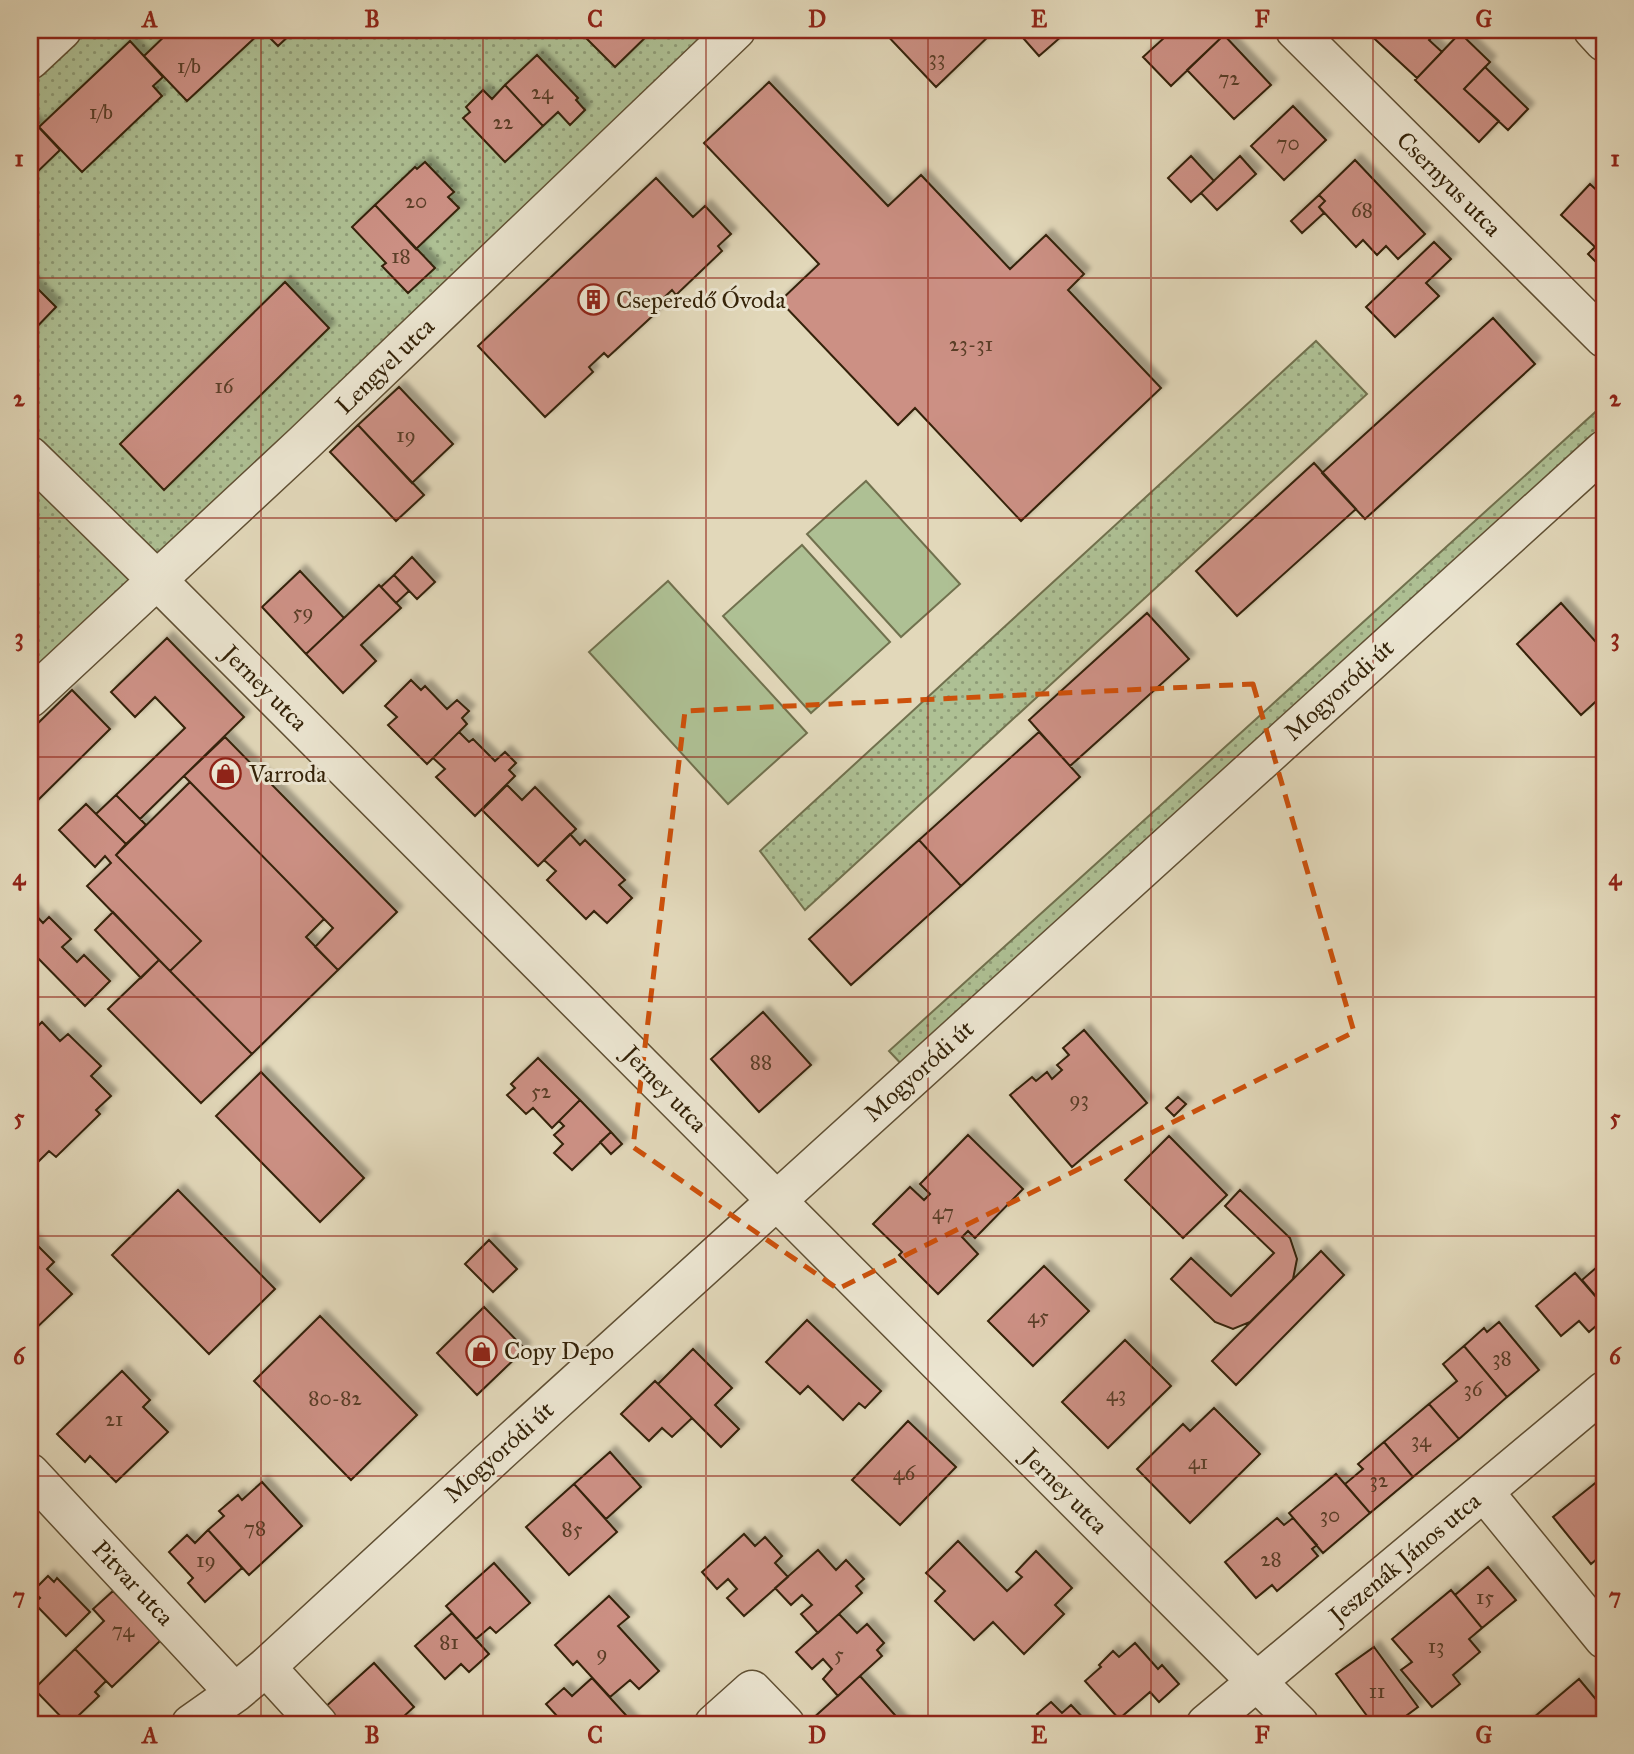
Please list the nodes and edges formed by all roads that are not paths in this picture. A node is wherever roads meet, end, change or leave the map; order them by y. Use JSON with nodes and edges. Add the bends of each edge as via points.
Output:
{"nodes":[{"id":1,"x":62,"y":30,"type":"edge"},
{"id":2,"x":736,"y":30,"type":"edge"},
{"id":3,"x":1295,"y":30,"type":"edge"},
{"id":4,"x":1593,"y":30,"type":"edge"},
{"id":5,"x":1604,"y":42,"type":"edge"},
{"id":6,"x":30,"y":60,"type":"edge"},
{"id":7,"x":1604,"y":338,"type":"edge"},
{"id":8,"x":1604,"y":450,"type":"edge"},
{"id":9,"x":30,"y":456,"type":"edge"},
{"id":10,"x":158,"y":581,"type":"junction"},
{"id":11,"x":30,"y":698,"type":"edge"},
{"id":12,"x":776,"y":1202,"type":"junction"},
{"id":13,"x":1604,"y":1391,"type":"edge"},
{"id":14,"x":30,"y":1474,"type":"edge"},
{"id":15,"x":1484,"y":1492,"type":"junction"},
{"id":16,"x":1604,"y":1639,"type":"edge"},
{"id":17,"x":266,"y":1667,"type":"junction"},
{"id":18,"x":1257,"y":1684,"type":"junction"},
{"id":19,"x":235,"y":1693,"type":"junction"},
{"id":20,"x":191,"y":1724,"type":"edge"},
{"id":21,"x":209,"y":1724,"type":"edge"},
{"id":22,"x":318,"y":1724,"type":"edge"},
{"id":23,"x":714,"y":1724,"type":"edge"},
{"id":24,"x":785,"y":1724,"type":"edge"},
{"id":25,"x":1206,"y":1724,"type":"edge"},
{"id":26,"x":1299,"y":1724,"type":"edge"}],
"edges":[{"from":1,"to":6,"type":"street"},
{"from":2,"to":10,"type":"street","name":"Lengyel utca"},
{"from":3,"to":7,"type":"street","name":"Csernyus utca"},
{"from":4,"to":5,"type":"street"},
{"from":8,"to":12,"type":"street","name":"Mogyoródi út"},
{"from":9,"to":10,"type":"street","name":"Jerney utca"},
{"from":10,"to":11,"type":"street","name":"Lengyel utca"},
{"from":10,"to":12,"type":"street","name":"Jerney utca"},
{"from":12,"to":17,"type":"street","name":"Mogyoródi út"},
{"from":12,"to":18,"type":"street","name":"Jerney utca"},
{"from":13,"to":15,"type":"street","name":"Jeszenák János utca"},
{"from":14,"to":19,"type":"street","name":"Pitvar utca"},
{"from":15,"to":16,"type":"street"},
{"from":15,"to":18,"type":"street","name":"Jeszenák János utca"},
{"from":17,"to":19,"type":"street","name":"Mogyoródi út"},
{"from":17,"to":22,"type":"street"},
{"from":18,"to":25,"type":"street","name":"Jeszenák János utca"},
{"from":18,"to":26,"type":"street","name":"Jerney utca"},
{"from":19,"to":20,"type":"street","name":"Mogyoródi út"},
{"from":19,"to":21,"type":"street","name":"Mogyoródi út"},
{"from":23,"to":24,"type":"street","via":[[752,1690]]}]}
